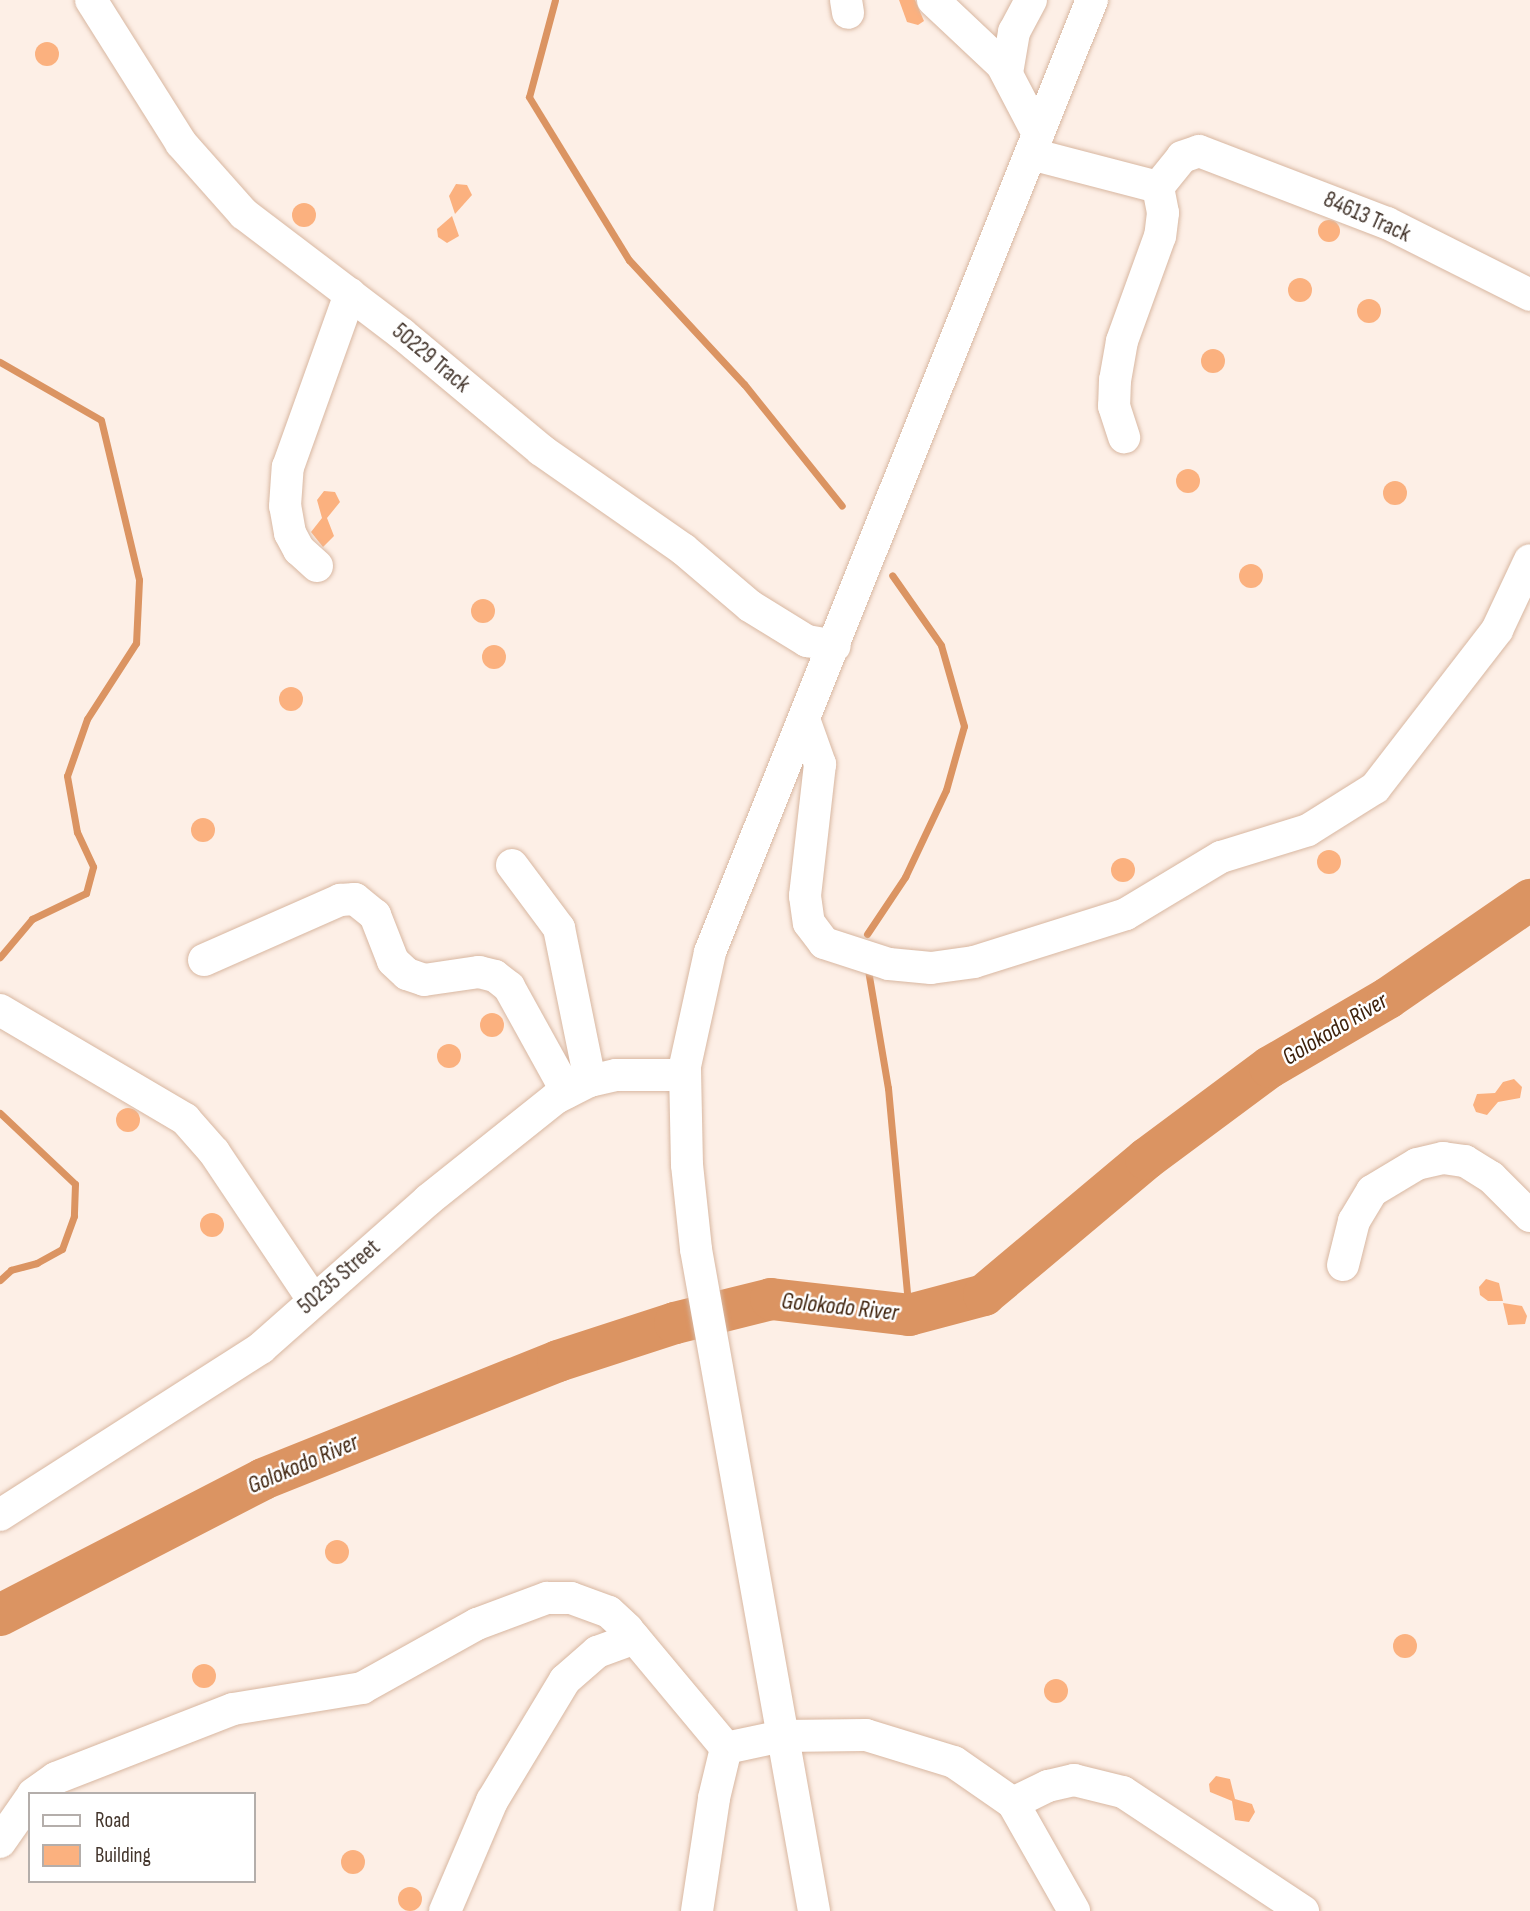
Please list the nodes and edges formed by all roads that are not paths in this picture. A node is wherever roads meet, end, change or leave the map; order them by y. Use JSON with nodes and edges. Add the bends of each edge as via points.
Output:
{"nodes":[{"id":1,"x":91,"y":0,"type":"edge"},
{"id":2,"x":933,"y":0,"type":"edge"},
{"id":3,"x":1031,"y":0,"type":"edge"},
{"id":4,"x":1092,"y":0,"type":"edge"},
{"id":5,"x":1007,"y":73,"type":"junction"},
{"id":6,"x":1035,"y":144,"type":"junction"},
{"id":7,"x":1158,"y":187,"type":"junction"},
{"id":8,"x":350,"y":294,"type":"junction"},
{"id":9,"x":1530,"y":295,"type":"edge"},
{"id":10,"x":1124,"y":437,"type":"dead end"},
{"id":11,"x":1530,"y":560,"type":"edge"},
{"id":12,"x":317,"y":566,"type":"dead end"},
{"id":13,"x":835,"y":646,"type":"junction"},
{"id":14,"x":805,"y":722,"type":"junction"},
{"id":15,"x":512,"y":865,"type":"dead end"},
{"id":16,"x":204,"y":960,"type":"dead end"},
{"id":17,"x":0,"y":1010,"type":"edge"},
{"id":18,"x":685,"y":1075,"type":"junction"},
{"id":19,"x":579,"y":1086,"type":"junction"},
{"id":20,"x":1530,"y":1216,"type":"edge"},
{"id":21,"x":1343,"y":1265,"type":"dead end"},
{"id":22,"x":313,"y":1300,"type":"junction"},
{"id":23,"x":0,"y":1514,"type":"edge"},
{"id":24,"x":635,"y":1638,"type":"junction"},
{"id":25,"x":782,"y":1736,"type":"junction"},
{"id":26,"x":726,"y":1748,"type":"junction"},
{"id":27,"x":36,"y":1792,"type":"edge"},
{"id":28,"x":28,"y":1802,"type":"edge"},
{"id":29,"x":1013,"y":1803,"type":"junction"},
{"id":30,"x":0,"y":1842,"type":"edge"},
{"id":31,"x":444,"y":1911,"type":"edge"},
{"id":32,"x":697,"y":1911,"type":"edge"},
{"id":33,"x":814,"y":1911,"type":"edge"},
{"id":34,"x":1074,"y":1911,"type":"edge"},
{"id":35,"x":1303,"y":1911,"type":"edge"}],
"edges":[{"from":1,"to":8,"type":"street","name":"50229 Track","via":[[181,143],[211,180],[243,214]]},
{"from":2,"to":5,"type":"street","via":[[992,53]]},
{"from":3,"to":5,"type":"street","via":[[1014,32]]},
{"from":4,"to":6,"type":"street"},
{"from":5,"to":6,"type":"street"},
{"from":6,"to":7,"type":"street"},
{"from":6,"to":13,"type":"street"},
{"from":7,"to":9,"type":"street","name":"84613 Track","via":[[1176,163],[1199,151],[1387,223]]},
{"from":7,"to":10,"type":"street","via":[[1163,213],[1160,236],[1122,341],[1115,380],[1114,406]]},
{"from":8,"to":12,"type":"street","via":[[288,467],[285,506],[289,533],[299,551]]},
{"from":8,"to":13,"type":"street","name":"50229 Track","via":[[541,450],[683,549],[750,606],[807,641]]},
{"from":11,"to":14,"type":"street","via":[[1497,630],[1375,788],[1308,830],[1221,857],[1126,914],[974,962],[931,968],[889,964],[824,943],[808,923],[806,896],[820,764]]},
{"from":13,"to":14,"type":"street"},
{"from":14,"to":18,"type":"street","via":[[710,951]]},
{"from":15,"to":19,"type":"street","via":[[559,928]]},
{"from":16,"to":19,"type":"street","via":[[340,900],[355,899],[375,915],[393,961],[407,974],[424,980],[479,972],[495,976],[509,987]]},
{"from":17,"to":22,"type":"street","via":[[185,1119],[214,1152]]},
{"from":18,"to":19,"type":"street","name":"50235 Street","via":[[616,1075]]},
{"from":18,"to":25,"type":"street","via":[[687,1165],[696,1249]]},
{"from":19,"to":22,"type":"street","name":"50235 Street","via":[[428,1200]]},
{"from":20,"to":21,"type":"street","via":[[1491,1177],[1465,1161],[1443,1158],[1417,1164],[1372,1191],[1354,1221]]},
{"from":22,"to":23,"type":"street","name":"50235 Street","via":[[221,1377]]},
{"from":24,"to":26,"type":"street"},
{"from":24,"to":27,"type":"street","via":[[609,1612],[586,1601],[547,1598],[477,1624],[362,1688],[233,1709],[57,1778]]},
{"from":24,"to":31,"type":"street","via":[[582,1663],[536,1722],[492,1801]]},
{"from":25,"to":26,"type":"street"},
{"from":25,"to":29,"type":"street","via":[[866,1735],[900,1742],[954,1762]]},
{"from":25,"to":33,"type":"street"},
{"from":26,"to":32,"type":"street"},
{"from":28,"to":30,"type":"street"},
{"from":29,"to":34,"type":"street"},
{"from":29,"to":35,"type":"street","via":[[1048,1786],[1074,1780],[1123,1792]]}]}
